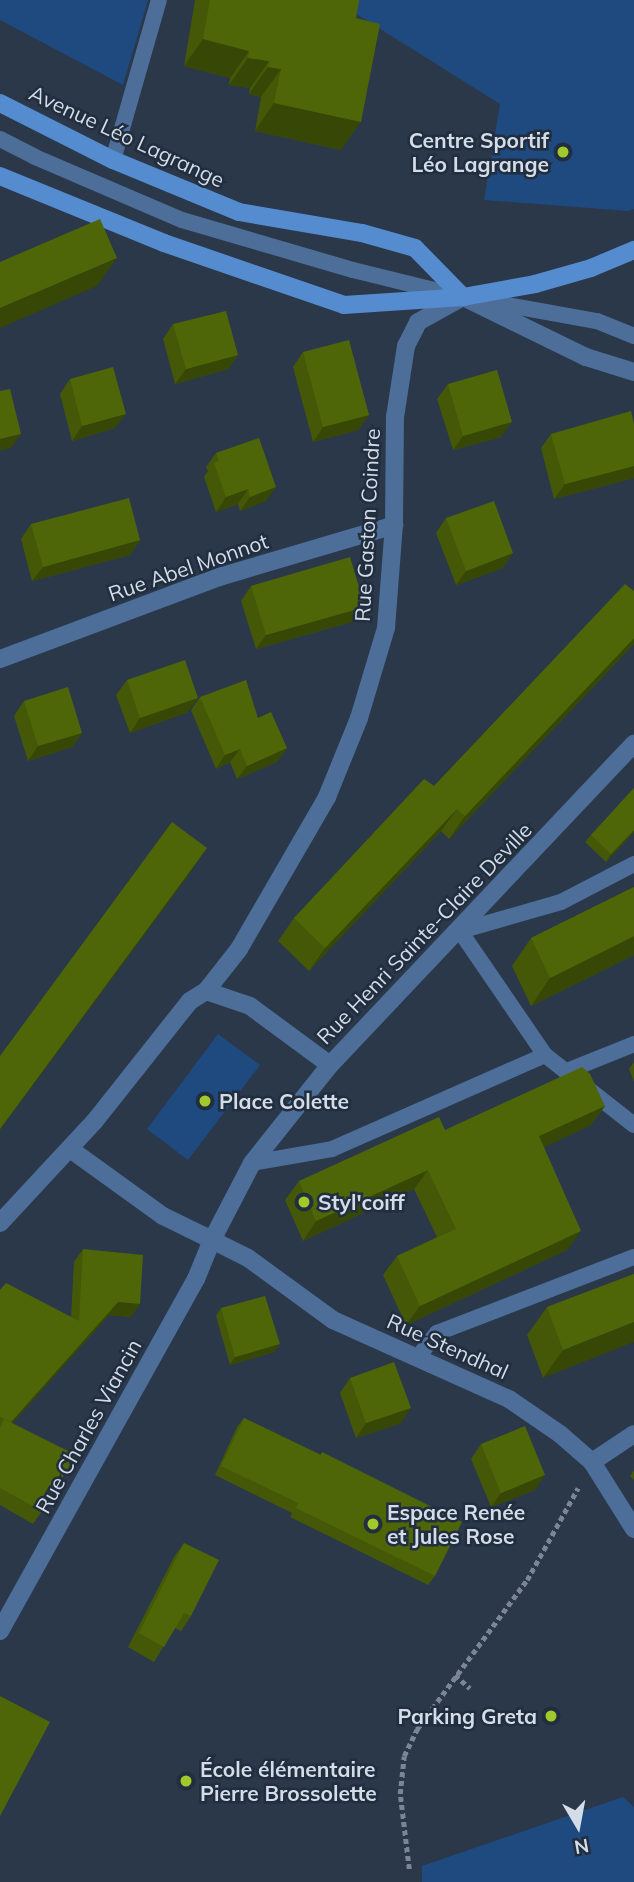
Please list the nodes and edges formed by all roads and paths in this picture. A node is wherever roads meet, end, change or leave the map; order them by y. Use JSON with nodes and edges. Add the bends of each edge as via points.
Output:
{"nodes":[{"id":1,"x":159,"y":0,"type":"edge"},
{"id":2,"x":0,"y":103,"type":"edge"},
{"id":3,"x":0,"y":139,"type":"edge"},
{"id":4,"x":113,"y":160,"type":"junction"},
{"id":5,"x":0,"y":176,"type":"edge"},
{"id":6,"x":634,"y":250,"type":"edge"},
{"id":7,"x":463,"y":297,"type":"junction"},
{"id":8,"x":634,"y":336,"type":"edge"},
{"id":9,"x":634,"y":372,"type":"edge"},
{"id":10,"x":394,"y":525,"type":"junction"},
{"id":11,"x":0,"y":659,"type":"edge"},
{"id":12,"x":634,"y":744,"type":"edge"},
{"id":13,"x":634,"y":864,"type":"edge"},
{"id":14,"x":460,"y":931,"type":"junction"},
{"id":15,"x":206,"y":991,"type":"junction"},
{"id":16,"x":634,"y":1044,"type":"edge"},
{"id":17,"x":545,"y":1055,"type":"junction"},
{"id":18,"x":330,"y":1065,"type":"junction"},
{"id":19,"x":568,"y":1071,"type":"junction"},
{"id":20,"x":634,"y":1125,"type":"edge"},
{"id":21,"x":70,"y":1149,"type":"junction"},
{"id":22,"x":252,"y":1163,"type":"junction"},
{"id":23,"x":0,"y":1223,"type":"edge"},
{"id":24,"x":212,"y":1240,"type":"junction"},
{"id":25,"x":634,"y":1256,"type":"edge"},
{"id":26,"x":418,"y":1357,"type":"junction"},
{"id":27,"x":634,"y":1434,"type":"edge"},
{"id":28,"x":592,"y":1462,"type":"junction"},
{"id":29,"x":634,"y":1529,"type":"edge"},
{"id":30,"x":0,"y":1631,"type":"edge"},
{"id":31,"x":456,"y":1675,"type":"junction"},
{"id":32,"x":470,"y":1688,"type":"dead end"},
{"id":33,"x":409,"y":1869,"type":"dead end"}],
"edges":[{"from":1,"to":4,"type":"lane"},
{"from":2,"to":4,"type":"main road","name":"Avenue Léo Lagrange"},
{"from":3,"to":7,"type":"lane","via":[[182,220]]},
{"from":4,"to":7,"type":"main road","name":"Avenue Léo Lagrange","via":[[239,212],[362,233],[415,248]]},
{"from":5,"to":7,"type":"main road","via":[[164,243],[344,305]]},
{"from":6,"to":7,"type":"main road","via":[[535,284]]},
{"from":7,"to":8,"type":"lane","via":[[597,321]]},
{"from":7,"to":9,"type":"street","via":[[586,357]]},
{"from":7,"to":10,"type":"street","name":"Rue Gaston Coindre","via":[[418,322],[406,346],[395,417]]},
{"from":10,"to":11,"type":"street","name":"Rue Abel Monnot","via":[[219,577]]},
{"from":10,"to":15,"type":"street","name":"Rue Gaston Coindre","via":[[386,628],[350,741],[327,797],[273,893]]},
{"from":12,"to":14,"type":"street","name":"Rue Henri Sainte-Claire Deville"},
{"from":13,"to":14,"type":"lane","via":[[561,902]]},
{"from":14,"to":17,"type":"lane"},
{"from":14,"to":18,"type":"street","name":"Rue Henri Sainte-Claire Deville"},
{"from":15,"to":18,"type":"street","name":"Rue Henri Sainte-Claire Deville","via":[[250,1006]]},
{"from":15,"to":21,"type":"street","via":[[190,1001]]},
{"from":16,"to":19,"type":"lane"},
{"from":17,"to":19,"type":"lane"},
{"from":17,"to":22,"type":"lane","via":[[332,1149]]},
{"from":18,"to":22,"type":"street"},
{"from":19,"to":20,"type":"lane"},
{"from":21,"to":23,"type":"street"},
{"from":21,"to":24,"type":"street","via":[[163,1216]]},
{"from":22,"to":24,"type":"street"},
{"from":24,"to":26,"type":"street","name":"Rue Stendhal","via":[[248,1258],[333,1320]]},
{"from":24,"to":30,"type":"street","name":"Rue Charles Viancin","via":[[196,1279]]},
{"from":25,"to":26,"type":"lane","via":[[437,1333]]},
{"from":26,"to":28,"type":"street","name":"Rue Stendhal","via":[[509,1399]]},
{"from":27,"to":28,"type":"street"},
{"from":28,"to":29,"type":"street","name":"Rue Stendhal"},
{"from":28,"to":31,"type":"path","via":[[527,1580]]},
{"from":31,"to":32,"type":"path"},
{"from":31,"to":33,"type":"path","via":[[417,1728],[404,1756],[400,1794]]}]}
